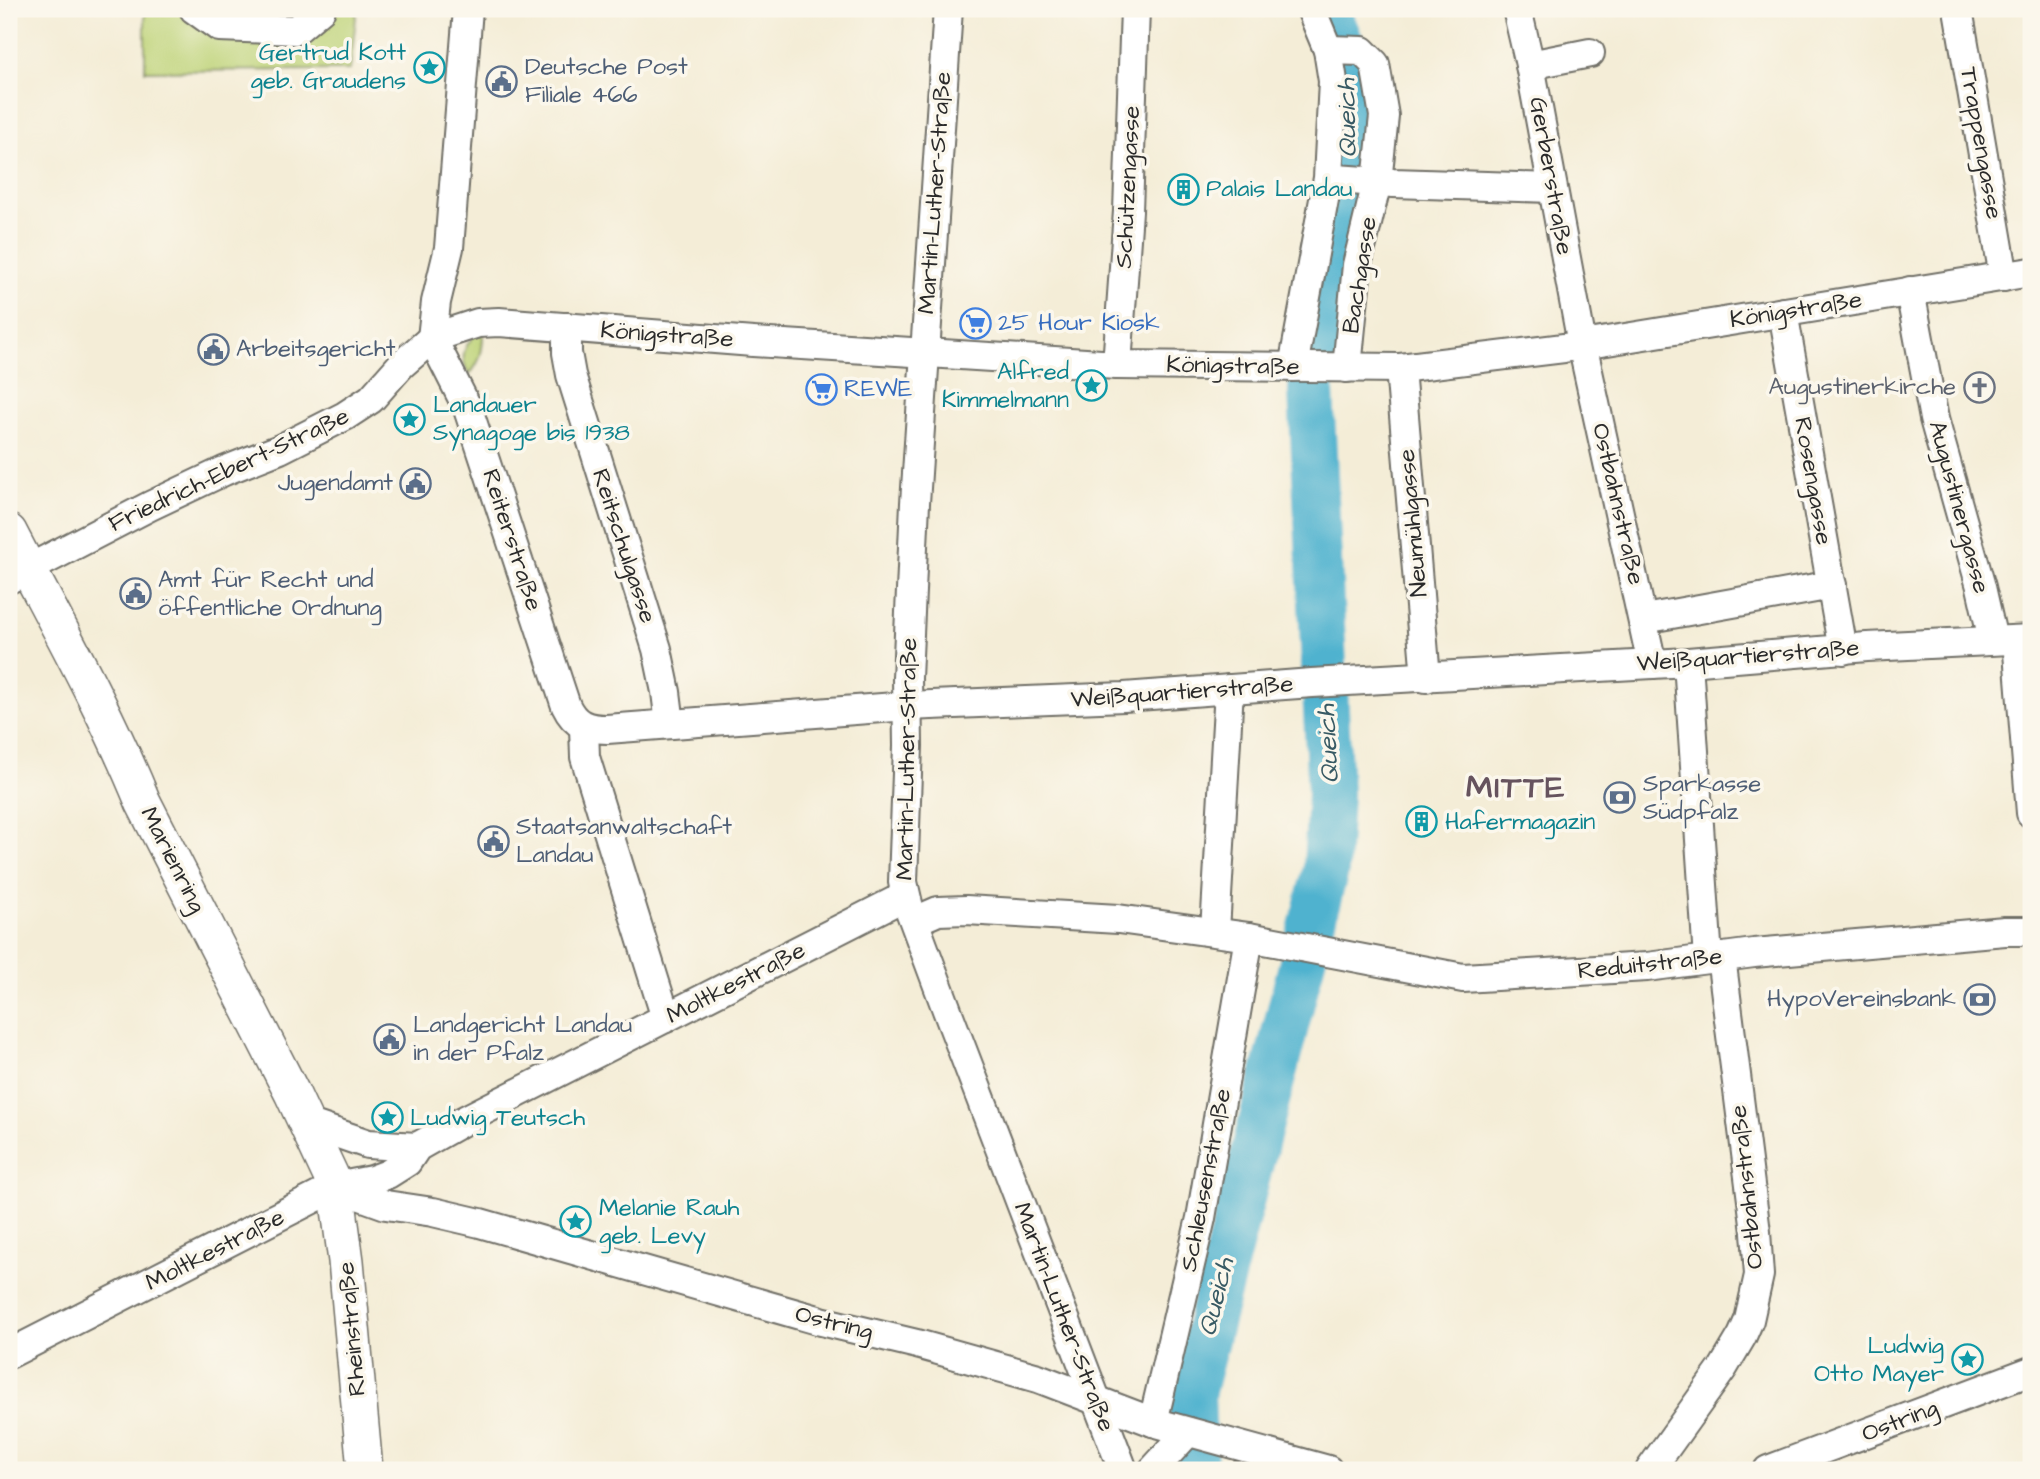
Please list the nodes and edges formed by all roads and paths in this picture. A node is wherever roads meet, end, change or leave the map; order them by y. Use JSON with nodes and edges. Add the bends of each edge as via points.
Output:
{"nodes":[{"id":1,"x":194,"y":9,"type":"edge"},
{"id":2,"x":321,"y":9,"type":"edge"},
{"id":3,"x":468,"y":9,"type":"edge"},
{"id":4,"x":948,"y":9,"type":"edge"},
{"id":5,"x":1135,"y":9,"type":"edge"},
{"id":6,"x":1311,"y":9,"type":"edge"},
{"id":7,"x":1517,"y":9,"type":"edge"},
{"id":8,"x":1958,"y":9,"type":"edge"},
{"id":9,"x":1342,"y":51,"type":"junction"},
{"id":10,"x":1590,"y":52,"type":"dead end"},
{"id":11,"x":1530,"y":65,"type":"junction"},
{"id":12,"x":1355,"y":180,"type":"junction"},
{"id":13,"x":1552,"y":188,"type":"junction"},
{"id":14,"x":2018,"y":274,"type":"edge"},
{"id":15,"x":1910,"y":291,"type":"junction"},
{"id":16,"x":1783,"y":312,"type":"junction"},
{"id":17,"x":567,"y":327,"type":"junction"},
{"id":18,"x":432,"y":338,"type":"junction"},
{"id":19,"x":1582,"y":344,"type":"junction"},
{"id":20,"x":925,"y":352,"type":"junction"},
{"id":21,"x":1117,"y":365,"type":"junction"},
{"id":22,"x":1293,"y":367,"type":"junction"},
{"id":23,"x":1341,"y":368,"type":"junction"},
{"id":24,"x":1400,"y":368,"type":"junction"},
{"id":25,"x":9,"y":532,"type":"edge"},
{"id":26,"x":18,"y":573,"type":"edge"},
{"id":27,"x":1832,"y":585,"type":"junction"},
{"id":28,"x":1644,"y":619,"type":"junction"},
{"id":29,"x":2014,"y":639,"type":"edge"},
{"id":30,"x":1843,"y":650,"type":"junction"},
{"id":31,"x":1688,"y":662,"type":"junction"},
{"id":32,"x":1652,"y":664,"type":"junction"},
{"id":33,"x":1426,"y":678,"type":"junction"},
{"id":34,"x":1229,"y":689,"type":"junction"},
{"id":35,"x":908,"y":706,"type":"junction"},
{"id":36,"x":670,"y":724,"type":"junction"},
{"id":37,"x":584,"y":727,"type":"junction"},
{"id":38,"x":2031,"y":813,"type":"edge"},
{"id":39,"x":910,"y":908,"type":"junction"},
{"id":40,"x":1215,"y":931,"type":"junction"},
{"id":41,"x":2031,"y":932,"type":"edge"},
{"id":42,"x":1260,"y":938,"type":"junction"},
{"id":43,"x":1714,"y":958,"type":"junction"},
{"id":44,"x":667,"y":1018,"type":"junction"},
{"id":45,"x":307,"y":1123,"type":"junction"},
{"id":46,"x":416,"y":1147,"type":"junction"},
{"id":47,"x":335,"y":1187,"type":"junction"},
{"id":48,"x":9,"y":1353,"type":"edge"},
{"id":49,"x":2031,"y":1371,"type":"edge"},
{"id":50,"x":1098,"y":1402,"type":"junction"},
{"id":51,"x":1170,"y":1427,"type":"junction"},
{"id":52,"x":365,"y":1470,"type":"edge"},
{"id":53,"x":1123,"y":1470,"type":"edge"},
{"id":54,"x":1153,"y":1470,"type":"edge"},
{"id":55,"x":1328,"y":1470,"type":"edge"},
{"id":56,"x":1650,"y":1470,"type":"edge"},
{"id":57,"x":1768,"y":1470,"type":"edge"}],
"edges":[{"from":1,"to":2,"type":"street","via":[[219,27],[284,30],[296,30]]},
{"from":3,"to":18,"type":"street","via":[[449,248]]},
{"from":4,"to":20,"type":"street","name":"Martin-Luther-Straße"},
{"from":5,"to":21,"type":"street","name":"Schützengasse"},
{"from":6,"to":9,"type":"street","name":"Bachgasse"},
{"from":7,"to":11,"type":"street","name":"Gerberstraße"},
{"from":8,"to":14,"type":"street","name":"Trappengasse"},
{"from":9,"to":12,"type":"street","name":"Bachgasse","via":[[1375,64],[1384,116]]},
{"from":9,"to":22,"type":"street","name":"Bachgasse","via":[[1333,81],[1328,178]]},
{"from":10,"to":11,"type":"street"},
{"from":11,"to":13,"type":"street","name":"Gerberstraße"},
{"from":12,"to":13,"type":"street"},
{"from":12,"to":23,"type":"street","name":"Bachgasse","via":[[1357,265]]},
{"from":13,"to":19,"type":"street","name":"Gerberstraße"},
{"from":14,"to":15,"type":"street","name":"Königstraße"},
{"from":15,"to":16,"type":"street","name":"Königstraße"},
{"from":15,"to":29,"type":"street","name":"Augustinergasse","via":[[1934,419],[1981,587]]},
{"from":16,"to":19,"type":"street","name":"Königstraße"},
{"from":16,"to":27,"type":"street","name":"Rosengasse"},
{"from":17,"to":18,"type":"street","name":"Königstraße","via":[[487,322]]},
{"from":17,"to":20,"type":"street","name":"Königstraße"},
{"from":17,"to":36,"type":"street","name":"Reitschulgasse","via":[[571,375],[657,649]]},
{"from":18,"to":26,"type":"street","name":"Friedrich-Ebert-Straße","via":[[371,399],[345,416],[149,506]]},
{"from":18,"to":37,"type":"street","name":"Reiterstraße","via":[[468,409],[566,706]]},
{"from":19,"to":24,"type":"street","name":"Königstraße"},
{"from":19,"to":28,"type":"street","name":"Ostbahnstraße"},
{"from":20,"to":21,"type":"street","name":"Königstraße"},
{"from":20,"to":35,"type":"street","name":"Martin-Luther-Straße"},
{"from":21,"to":22,"type":"street","name":"Königstraße"},
{"from":22,"to":23,"type":"street","name":"Königstraße"},
{"from":23,"to":24,"type":"street","name":"Königstraße"},
{"from":24,"to":33,"type":"street","name":"Neumühlgasse"},
{"from":25,"to":26,"type":"main road","name":"Marienring"},
{"from":26,"to":45,"type":"main road","name":"Marienring","via":[[119,747]]},
{"from":27,"to":28,"type":"street"},
{"from":27,"to":30,"type":"street","name":"Rosengasse"},
{"from":28,"to":32,"type":"street","name":"Ostbahnstraße"},
{"from":29,"to":30,"type":"street","name":"Weißquartierstraße"},
{"from":29,"to":38,"type":"street","name":"Augustinergasse"},
{"from":30,"to":31,"type":"street","name":"Weißquartierstraße"},
{"from":31,"to":32,"type":"street","name":"Weißquartierstraße"},
{"from":31,"to":43,"type":"street","name":"Ostbahnstraße"},
{"from":32,"to":33,"type":"street","name":"Weißquartierstraße"},
{"from":33,"to":34,"type":"street","name":"Weißquartierstraße"},
{"from":34,"to":35,"type":"street","name":"Weißquartierstraße"},
{"from":34,"to":40,"type":"street"},
{"from":35,"to":36,"type":"street","name":"Weißquartierstraße"},
{"from":35,"to":39,"type":"street","name":"Martin-Luther-Straße","via":[[902,865]]},
{"from":36,"to":37,"type":"street","name":"Weißquartierstraße"},
{"from":37,"to":44,"type":"street","via":[[585,757]]},
{"from":39,"to":40,"type":"street","name":"Moltkestraße","via":[[1118,919]]},
{"from":39,"to":44,"type":"street","name":"Moltkestraße"},
{"from":39,"to":50,"type":"street","name":"Martin-Luther-Straße"},
{"from":40,"to":42,"type":"street","name":"Moltkestraße"},
{"from":41,"to":43,"type":"street","name":"Reduitstraße"},
{"from":42,"to":43,"type":"street","name":"Reduitstraße","via":[[1462,978],[1615,970]]},
{"from":42,"to":51,"type":"street","name":"Schleusenstraße","via":[[1202,1218]]},
{"from":43,"to":56,"type":"street","name":"Ostbahnstraße","via":[[1759,1275],[1749,1320],[1733,1353]]},
{"from":44,"to":46,"type":"street","name":"Moltkestraße"},
{"from":45,"to":46,"type":"street","via":[[369,1144]]},
{"from":45,"to":47,"type":"main road","name":"Marienring"},
{"from":46,"to":47,"type":"street","name":"Moltkestraße","via":[[407,1162],[388,1174]]},
{"from":47,"to":48,"type":"street","name":"Moltkestraße"},
{"from":47,"to":50,"type":"street","name":"Ostring","via":[[386,1205],[480,1223],[1038,1378]]},
{"from":47,"to":52,"type":"main road","name":"Rheinstraße"},
{"from":49,"to":57,"type":"street","name":"Ostring"},
{"from":50,"to":51,"type":"street","name":"Ostring"},
{"from":50,"to":53,"type":"street","name":"Martin-Luther-Straße"},
{"from":51,"to":54,"type":"street"},
{"from":51,"to":55,"type":"street","name":"Ostring"}]}
